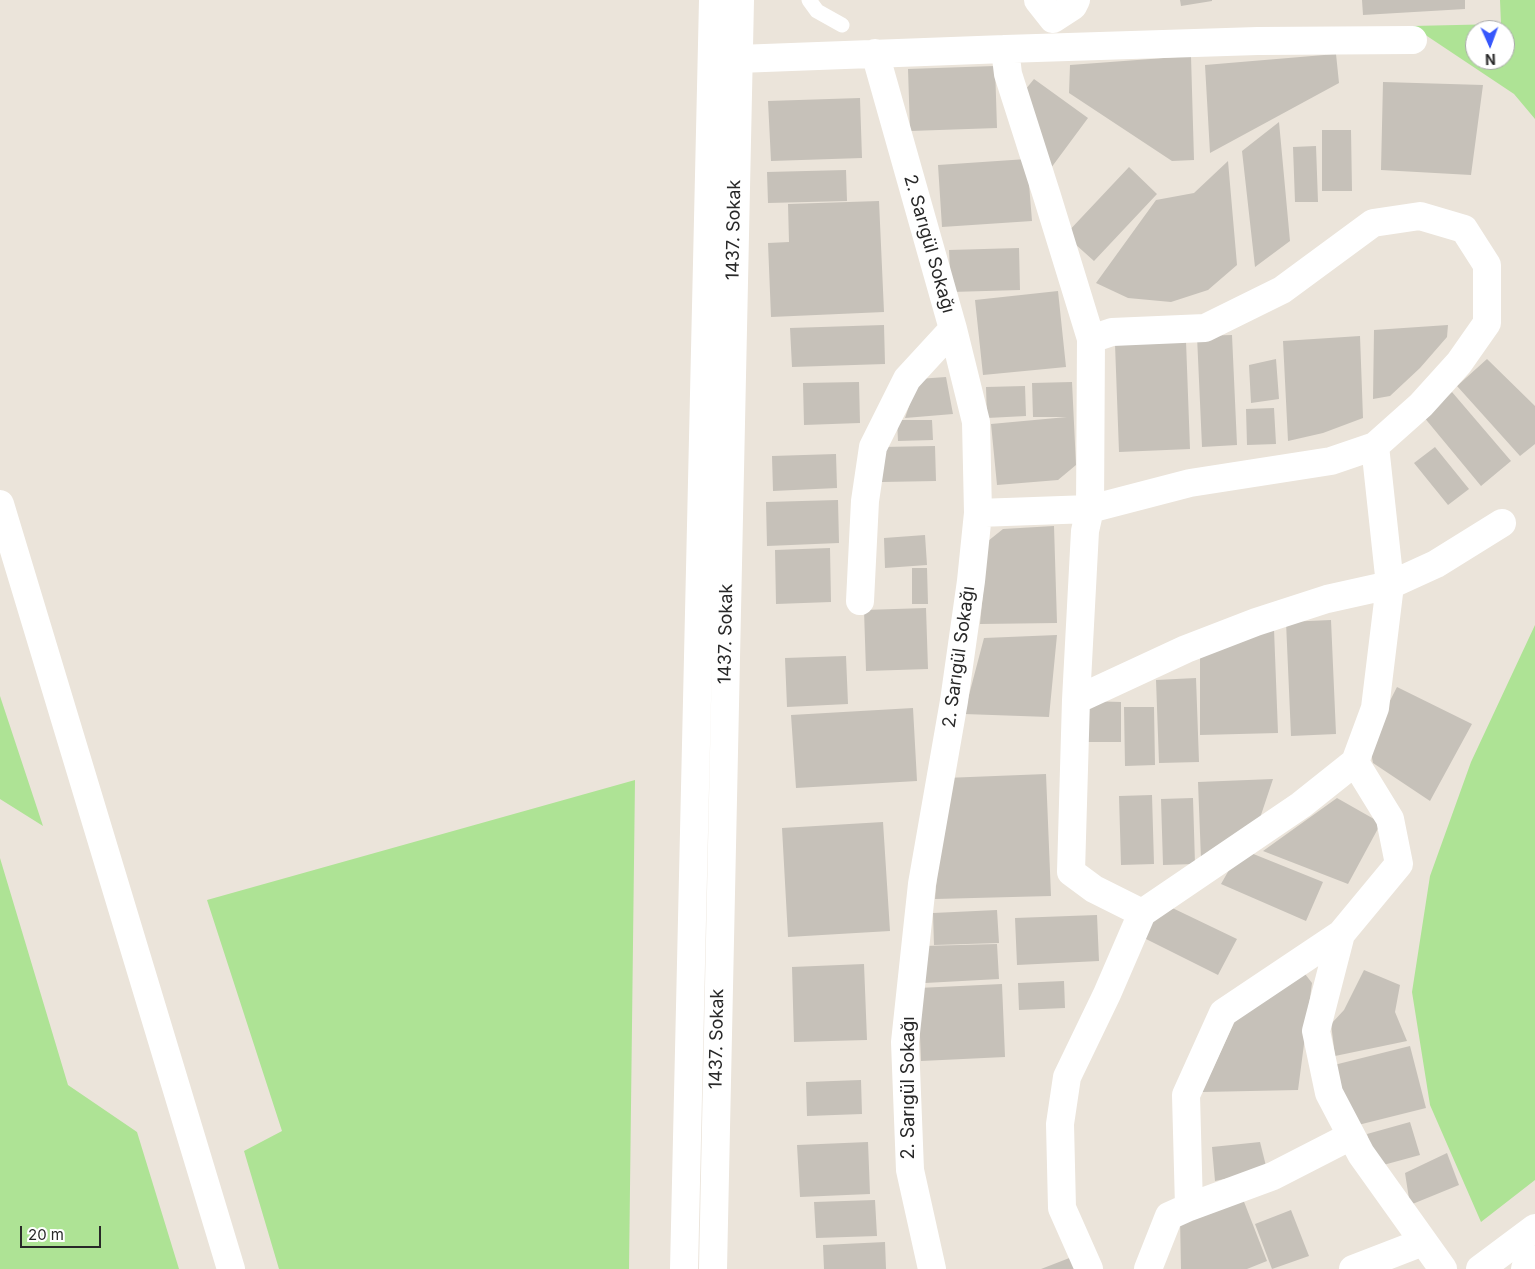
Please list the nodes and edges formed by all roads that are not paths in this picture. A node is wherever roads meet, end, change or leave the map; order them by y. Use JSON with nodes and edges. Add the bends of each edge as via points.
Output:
{"nodes":[{"id":1,"x":713,"y":0,"type":"edge"},
{"id":2,"x":740,"y":0,"type":"edge"},
{"id":3,"x":809,"y":0,"type":"edge"},
{"id":4,"x":1038,"y":0,"type":"edge"},
{"id":5,"x":1076,"y":0,"type":"edge"},
{"id":6,"x":842,"y":25,"type":"dead end"},
{"id":7,"x":1413,"y":40,"type":"dead end"},
{"id":8,"x":1005,"y":49,"type":"junction"},
{"id":9,"x":874,"y":53,"type":"junction"},
{"id":10,"x":738,"y":59,"type":"junction"},
{"id":11,"x":953,"y":330,"type":"junction"},
{"id":12,"x":1091,"y":339,"type":"junction"},
{"id":13,"x":1375,"y":446,"type":"junction"},
{"id":14,"x":0,"y":504,"type":"edge"},
{"id":15,"x":1090,"y":509,"type":"junction"},
{"id":16,"x":978,"y":513,"type":"junction"},
{"id":17,"x":1502,"y":524,"type":"dead end"},
{"id":18,"x":1390,"y":585,"type":"junction"},
{"id":19,"x":860,"y":601,"type":"dead end"},
{"id":20,"x":1076,"y":700,"type":"junction"},
{"id":21,"x":1355,"y":762,"type":"junction"},
{"id":22,"x":1142,"y":913,"type":"junction"},
{"id":23,"x":1341,"y":934,"type":"junction"},
{"id":24,"x":1351,"y":1136,"type":"junction"},
{"id":25,"x":1189,"y":1207,"type":"junction"},
{"id":26,"x":1535,"y":1228,"type":"edge"},
{"id":27,"x":1423,"y":1242,"type":"junction"},
{"id":28,"x":1535,"y":1260,"type":"edge"},
{"id":29,"x":231,"y":1269,"type":"edge"},
{"id":30,"x":684,"y":1269,"type":"edge"},
{"id":31,"x":712,"y":1269,"type":"edge"},
{"id":32,"x":932,"y":1269,"type":"edge"},
{"id":33,"x":1089,"y":1269,"type":"edge"},
{"id":34,"x":1148,"y":1269,"type":"edge"},
{"id":35,"x":1353,"y":1269,"type":"edge"},
{"id":36,"x":1443,"y":1269,"type":"edge"},
{"id":37,"x":1480,"y":1269,"type":"edge"},
{"id":38,"x":1525,"y":1269,"type":"edge"}],
"edges":[{"from":1,"to":30,"type":"street"},
{"from":2,"to":10,"type":"street","name":"1437. Sokak"},
{"from":3,"to":6,"type":"lane","via":[[817,11]]},
{"from":4,"to":5,"type":"street","via":[[1053,19],[1073,6]]},
{"from":7,"to":8,"type":"street"},
{"from":8,"to":9,"type":"street"},
{"from":8,"to":12,"type":"street","via":[[1008,74]]},
{"from":9,"to":10,"type":"street"},
{"from":9,"to":11,"type":"street","name":"2. Sarıgül Sokağı"},
{"from":10,"to":31,"type":"street","name":"1437. Sokak"},
{"from":11,"to":16,"type":"street","name":"2. Sarıgül Sokağı","via":[[976,422]]},
{"from":11,"to":19,"type":"street","via":[[907,379],[873,447],[865,500]]},
{"from":12,"to":13,"type":"street","via":[[1112,332],[1205,328],[1282,290],[1373,223],[1420,216],[1464,229],[1487,265],[1487,324],[1459,363],[1427,398]]},
{"from":12,"to":15,"type":"street"},
{"from":13,"to":15,"type":"street","via":[[1331,461],[1190,483]]},
{"from":13,"to":18,"type":"street"},
{"from":14,"to":29,"type":"street"},
{"from":15,"to":16,"type":"street"},
{"from":15,"to":20,"type":"street","via":[[1085,531]]},
{"from":16,"to":32,"type":"street","name":"2. Sarıgül Sokağı","via":[[954,701],[922,884],[905,1042],[910,1170]]},
{"from":17,"to":18,"type":"street","via":[[1436,564]]},
{"from":18,"to":20,"type":"street","via":[[1327,599],[1256,622],[1186,649]]},
{"from":18,"to":21,"type":"street","via":[[1375,708]]},
{"from":20,"to":22,"type":"street","via":[[1071,872],[1094,889]]},
{"from":21,"to":22,"type":"street","via":[[1301,805]]},
{"from":21,"to":23,"type":"street","via":[[1390,819],[1398,864]]},
{"from":22,"to":33,"type":"street","via":[[1067,1077],[1060,1124],[1062,1208]]},
{"from":23,"to":24,"type":"street","via":[[1316,1031],[1329,1093]]},
{"from":23,"to":25,"type":"street","via":[[1224,1013],[1186,1094]]},
{"from":24,"to":25,"type":"street","via":[[1273,1176]]},
{"from":24,"to":27,"type":"street"},
{"from":25,"to":34,"type":"street","via":[[1169,1216]]},
{"from":26,"to":37,"type":"street"},
{"from":27,"to":35,"type":"street"},
{"from":27,"to":36,"type":"street"},
{"from":28,"to":38,"type":"street"}]}
